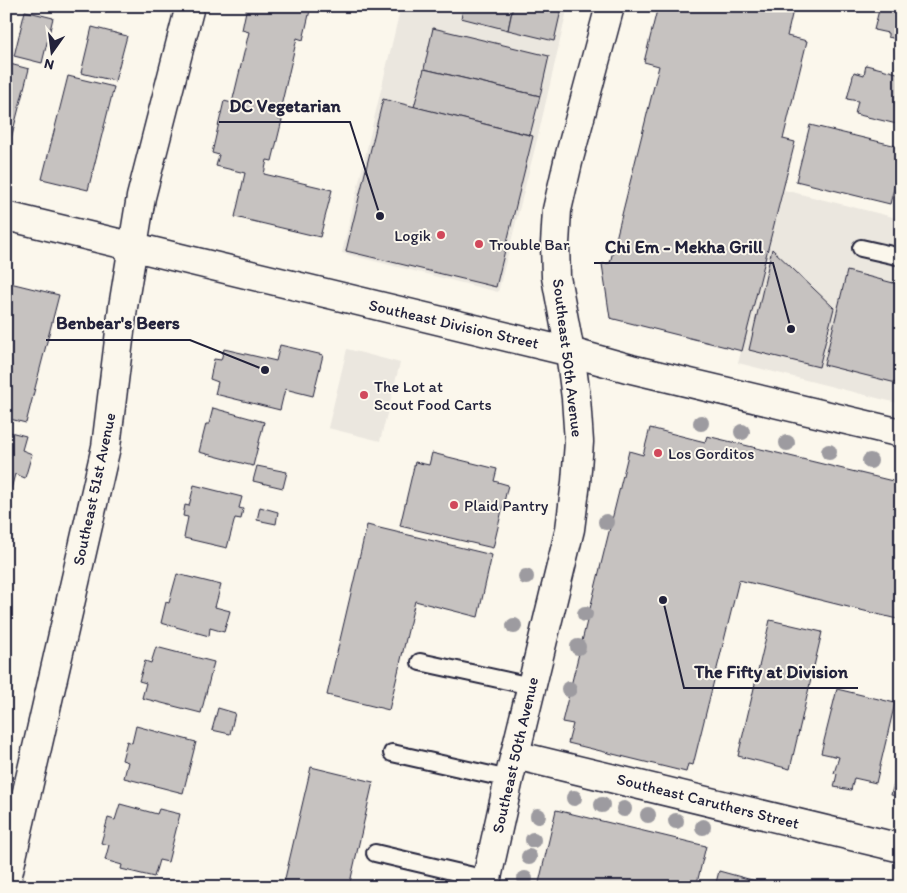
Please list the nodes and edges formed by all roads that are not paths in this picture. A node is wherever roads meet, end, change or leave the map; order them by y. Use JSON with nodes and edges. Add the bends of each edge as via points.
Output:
{"nodes":[{"id":1,"x":190,"y":6,"type":"edge"},
{"id":2,"x":610,"y":6,"type":"edge"},
{"id":3,"x":6,"y":216,"type":"edge"},
{"id":4,"x":133,"y":246,"type":"junction"},
{"id":5,"x":861,"y":248,"type":"dead end"},
{"id":6,"x":901,"y":257,"type":"edge"},
{"id":7,"x":570,"y":352,"type":"junction"},
{"id":8,"x":901,"y":433,"type":"edge"},
{"id":9,"x":420,"y":662,"type":"dead end"},
{"id":10,"x":531,"y":686,"type":"junction"},
{"id":11,"x":392,"y":753,"type":"dead end"},
{"id":12,"x":512,"y":767,"type":"junction"},
{"id":13,"x":901,"y":848,"type":"edge"},
{"id":14,"x":375,"y":853,"type":"dead end"},
{"id":15,"x":6,"y":883,"type":"edge"},
{"id":16,"x":485,"y":883,"type":"edge"}],
"edges":[{"from":1,"to":4,"type":"main road","name":"Southeast 51st Avenue","via":[[141,197]]},
{"from":2,"to":7,"type":"main road","name":"Southeast 50th Avenue","via":[[557,210],[556,277]]},
{"from":3,"to":4,"type":"main road","name":"Southeast Division Street"},
{"from":4,"to":7,"type":"main road","name":"Southeast Division Street"},
{"from":4,"to":15,"type":"main road","name":"Southeast 51st Avenue","via":[[106,447]]},
{"from":5,"to":6,"type":"lane"},
{"from":7,"to":8,"type":"main road","name":"Southeast Division Street"},
{"from":7,"to":10,"type":"main road","name":"Southeast 50th Avenue","via":[[579,442],[576,482],[570,529]]},
{"from":9,"to":10,"type":"lane"},
{"from":10,"to":12,"type":"main road","name":"Southeast 50th Avenue"},
{"from":11,"to":12,"type":"lane"},
{"from":12,"to":13,"type":"main road","name":"Southeast Caruthers Street"},
{"from":12,"to":16,"type":"main road","name":"Southeast 50th Avenue"},
{"from":14,"to":16,"type":"lane"}]}
